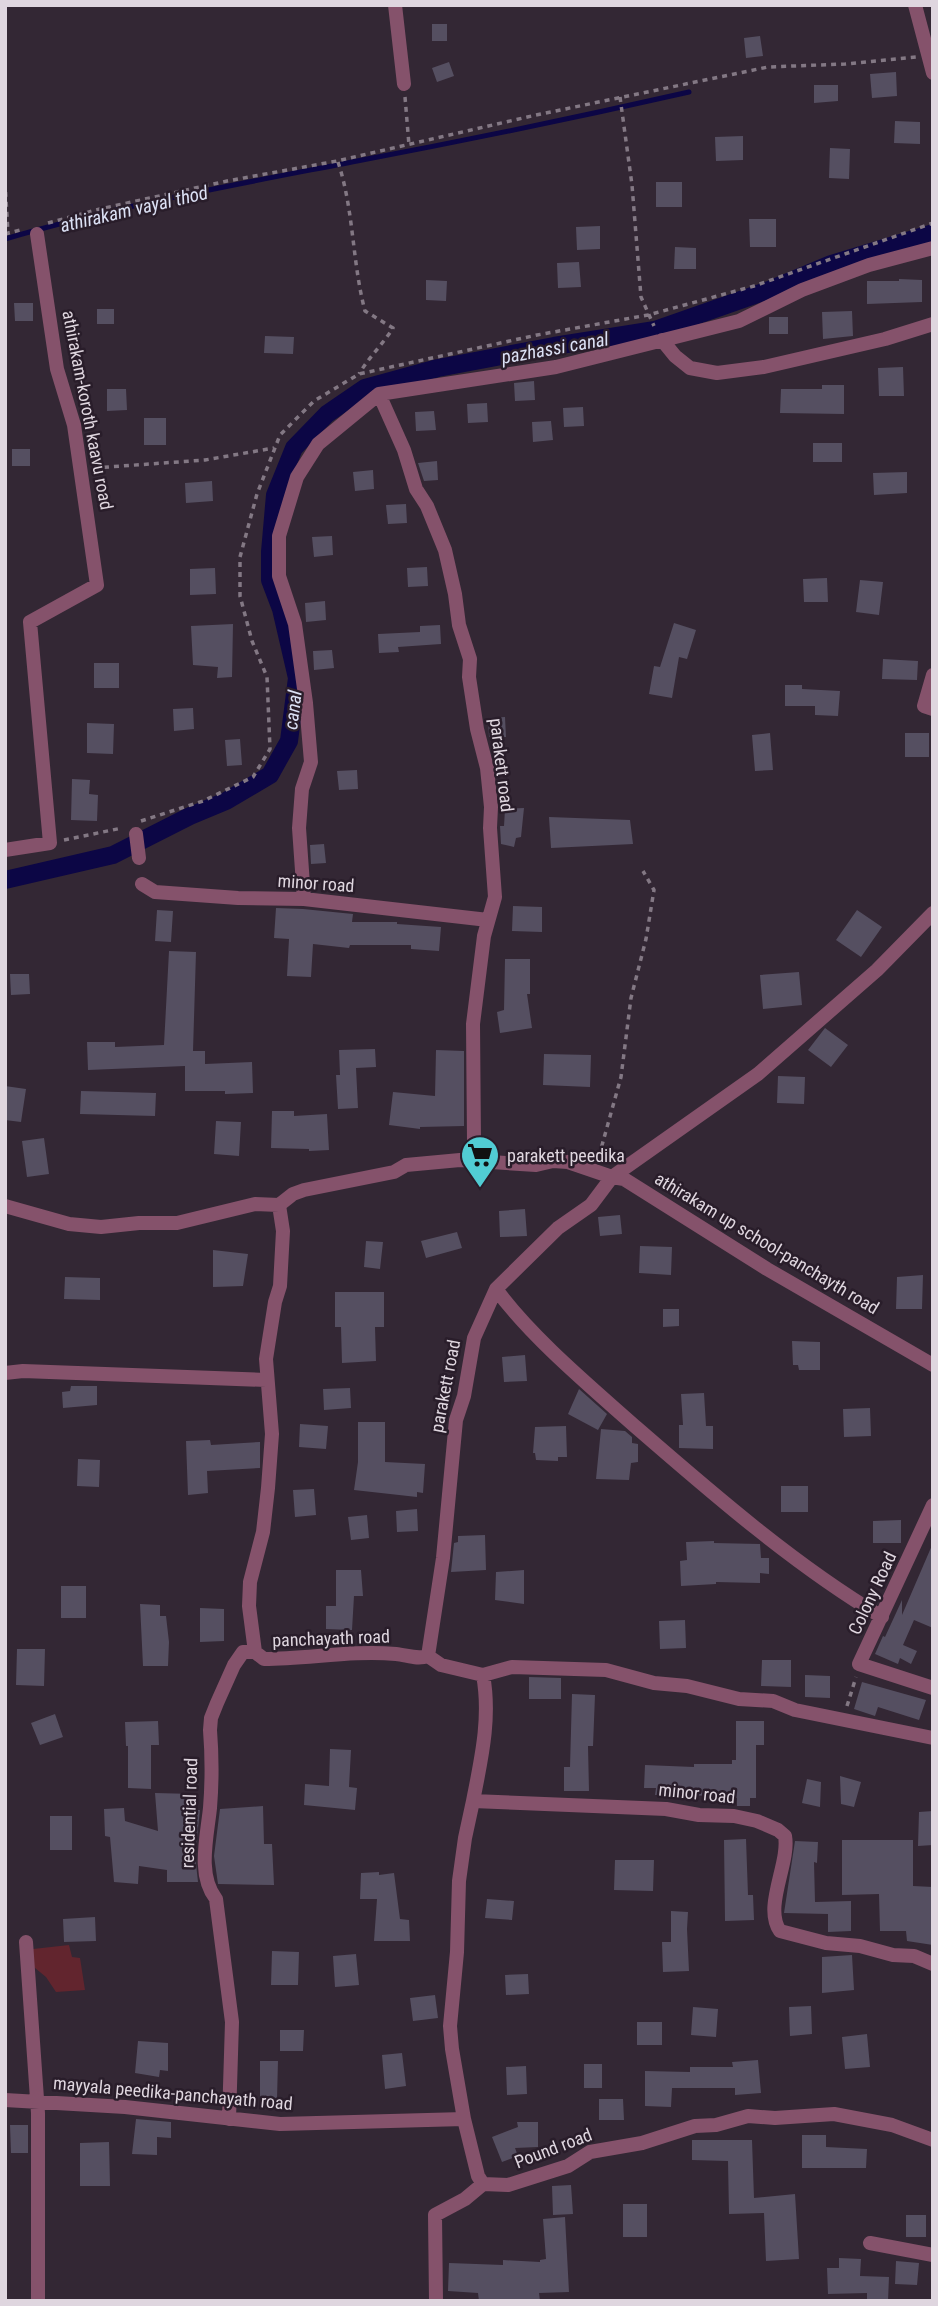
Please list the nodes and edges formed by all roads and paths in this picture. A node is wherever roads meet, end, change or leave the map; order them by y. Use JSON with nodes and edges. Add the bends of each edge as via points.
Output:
{"nodes":[{"id":1,"x":395,"y":5,"type":"edge"},
{"id":2,"x":915,"y":5,"type":"edge"},
{"id":3,"x":928,"y":55,"type":"junction"},
{"id":4,"x":933,"y":73,"type":"edge"},
{"id":5,"x":404,"y":84,"type":"joint"},
{"id":6,"x":620,"y":99,"type":"junction"},
{"id":7,"x":409,"y":145,"type":"junction"},
{"id":8,"x":338,"y":161,"type":"junction"},
{"id":9,"x":5,"y":182,"type":"edge"},
{"id":10,"x":48,"y":223,"type":"dead end"},
{"id":11,"x":933,"y":223,"type":"edge"},
{"id":12,"x":34,"y":233,"type":"joint"},
{"id":13,"x":7,"y":234,"type":"edge"},
{"id":14,"x":933,"y":248,"type":"edge"},
{"id":15,"x":648,"y":315,"type":"junction"},
{"id":16,"x":933,"y":324,"type":"edge"},
{"id":17,"x":662,"y":340,"type":"junction"},
{"id":18,"x":359,"y":374,"type":"junction"},
{"id":19,"x":380,"y":394,"type":"junction"},
{"id":20,"x":275,"y":448,"type":"junction"},
{"id":21,"x":81,"y":469,"type":"junction"},
{"id":22,"x":933,"y":675,"type":"edge"},
{"id":23,"x":933,"y":709,"type":"edge"},
{"id":24,"x":135,"y":829,"type":"junction"},
{"id":25,"x":50,"y":843,"type":"junction"},
{"id":26,"x":5,"y":850,"type":"edge"},
{"id":27,"x":139,"y":858,"type":"dead end"},
{"id":28,"x":643,"y":871,"type":"dead end"},
{"id":29,"x":142,"y":884,"type":"dead end"},
{"id":30,"x":304,"y":899,"type":"junction"},
{"id":31,"x":933,"y":913,"type":"edge"},
{"id":32,"x":488,"y":920,"type":"junction"},
{"id":33,"x":476,"y":1159,"type":"junction"},
{"id":34,"x":595,"y":1171,"type":"junction"},
{"id":35,"x":612,"y":1177,"type":"junction"},
{"id":36,"x":279,"y":1205,"type":"junction"},
{"id":37,"x":5,"y":1206,"type":"edge"},
{"id":38,"x":496,"y":1289,"type":"junction"},
{"id":39,"x":933,"y":1365,"type":"edge"},
{"id":40,"x":5,"y":1373,"type":"edge"},
{"id":41,"x":266,"y":1380,"type":"junction"},
{"id":42,"x":933,"y":1505,"type":"edge"},
{"id":43,"x":882,"y":1617,"type":"junction"},
{"id":44,"x":256,"y":1652,"type":"junction"},
{"id":45,"x":428,"y":1656,"type":"junction"},
{"id":46,"x":859,"y":1664,"type":"junction"},
{"id":47,"x":483,"y":1675,"type":"junction"},
{"id":48,"x":933,"y":1688,"type":"edge"},
{"id":49,"x":844,"y":1719,"type":"junction"},
{"id":50,"x":933,"y":1738,"type":"edge"},
{"id":51,"x":473,"y":1801,"type":"junction"},
{"id":52,"x":26,"y":1942,"type":"dead end"},
{"id":53,"x":933,"y":1964,"type":"edge"},
{"id":54,"x":5,"y":2100,"type":"edge"},
{"id":55,"x":37,"y":2101,"type":"junction"},
{"id":56,"x":229,"y":2119,"type":"junction"},
{"id":57,"x":464,"y":2119,"type":"junction"},
{"id":58,"x":933,"y":2140,"type":"edge"},
{"id":59,"x":483,"y":2184,"type":"junction"},
{"id":60,"x":870,"y":2244,"type":"dead end"},
{"id":61,"x":933,"y":2255,"type":"edge"},
{"id":62,"x":38,"y":2301,"type":"edge"},
{"id":63,"x":436,"y":2301,"type":"edge"}],
"edges":[{"from":1,"to":5,"type":"street"},
{"from":2,"to":3,"type":"street"},
{"from":3,"to":4,"type":"street"},
{"from":3,"to":6,"type":"path","via":[[768,67]]},
{"from":5,"to":7,"type":"path"},
{"from":6,"to":7,"type":"path"},
{"from":6,"to":15,"type":"path","via":[[641,297]]},
{"from":7,"to":8,"type":"path"},
{"from":8,"to":10,"type":"path","via":[[227,181]]},
{"from":8,"to":18,"type":"path","via":[[365,312],[393,328]]},
{"from":9,"to":13,"type":"path"},
{"from":11,"to":15,"type":"path","via":[[754,286]]},
{"from":12,"to":13,"type":"path"},
{"from":12,"to":21,"type":"street","name":"athirakam-koroth kaavu road","via":[[57,369]]},
{"from":14,"to":17,"type":"street","via":[[802,290],[739,321]]},
{"from":15,"to":18,"type":"path"},
{"from":16,"to":17,"type":"street","via":[[764,367],[717,373],[691,368]]},
{"from":17,"to":19,"type":"street","via":[[556,367]]},
{"from":18,"to":20,"type":"path","via":[[314,401],[281,435]]},
{"from":19,"to":30,"type":"street","via":[[318,444],[297,477],[279,536],[279,576],[295,624],[311,762],[302,789],[299,828]]},
{"from":19,"to":32,"type":"street","name":"parakett road","via":[[445,550],[470,659],[469,677],[491,807],[495,897]]},
{"from":20,"to":21,"type":"path","via":[[205,460]]},
{"from":20,"to":24,"type":"path","via":[[240,557],[240,596],[267,677],[270,749],[253,777]]},
{"from":21,"to":25,"type":"street","name":"athirakam-koroth kaavu road","via":[[97,585],[30,622]]},
{"from":22,"to":23,"type":"street","via":[[924,706]]},
{"from":24,"to":25,"type":"path"},
{"from":24,"to":27,"type":"street"},
{"from":25,"to":26,"type":"street"},
{"from":28,"to":34,"type":"path","via":[[654,890],[631,998],[621,1077]]},
{"from":29,"to":30,"type":"street","name":"minor road","via":[[155,892]]},
{"from":30,"to":32,"type":"street","name":"minor road"},
{"from":31,"to":35,"type":"street","name":"parakett road","via":[[877,970],[758,1073]]},
{"from":32,"to":33,"type":"street","name":"parakett road","via":[[473,1024]]},
{"from":33,"to":34,"type":"street","name":"athirakam up school-panchayth road","via":[[536,1165],[553,1160]]},
{"from":33,"to":36,"type":"street","name":"athirakam up school-panchayth road","via":[[406,1165],[394,1172],[304,1190]]},
{"from":34,"to":35,"type":"street","name":"athirakam up school-panchayth road"},
{"from":35,"to":38,"type":"street","name":"parakett road","via":[[591,1205],[558,1228]]},
{"from":35,"to":39,"type":"street","name":"athirakam up school-panchayth road","via":[[624,1179]]},
{"from":36,"to":37,"type":"street","name":"athirakam up school-panchayth road","via":[[256,1204],[177,1223],[101,1227],[69,1224]]},
{"from":36,"to":41,"type":"street","name":"panchayath road","via":[[281,1286],[269,1334]]},
{"from":38,"to":43,"type":"street","via":[[567,1364],[702,1485],[848,1597]]},
{"from":38,"to":45,"type":"street","name":"parakett road","via":[[474,1338],[456,1419],[443,1559]]},
{"from":40,"to":41,"type":"street"},
{"from":41,"to":44,"type":"street","name":"panchayath road","via":[[272,1434],[268,1488],[249,1606]]},
{"from":42,"to":43,"type":"street","name":"Colony Road"},
{"from":43,"to":46,"type":"street","name":"Colony Road"},
{"from":44,"to":45,"type":"street","name":"panchayath road","via":[[264,1659]]},
{"from":44,"to":56,"type":"street","name":"residential road","via":[[243,1652],[234,1665],[210,1730],[205,1874],[216,1899],[231,2011]]},
{"from":45,"to":47,"type":"street","name":"panchayath road","via":[[441,1665]]},
{"from":46,"to":48,"type":"street"},
{"from":46,"to":49,"type":"path"},
{"from":47,"to":49,"type":"street","name":"panchayath road","via":[[512,1667],[607,1670]]},
{"from":47,"to":51,"type":"street","via":[[486,1717]]},
{"from":49,"to":50,"type":"street","name":"panchayath road"},
{"from":51,"to":53,"type":"street","name":"minor road","via":[[646,1807],[757,1821],[785,1836],[775,1905],[780,1931],[914,1956]]},
{"from":51,"to":57,"type":"street","via":[[459,1881],[450,2026]]},
{"from":52,"to":55,"type":"street"},
{"from":54,"to":55,"type":"street","name":"mayyala peedika-panchayath road"},
{"from":55,"to":56,"type":"street","name":"mayyala peedika-panchayath road"},
{"from":55,"to":62,"type":"street"},
{"from":56,"to":57,"type":"street","name":"mayyala peedika-panchayath road","via":[[280,2124]]},
{"from":57,"to":59,"type":"street"},
{"from":58,"to":59,"type":"street","name":"Pound road","via":[[892,2125],[834,2114],[748,2116],[590,2152],[568,2166],[508,2185]]},
{"from":59,"to":63,"type":"street","via":[[435,2215]]},
{"from":60,"to":61,"type":"street"}]}
